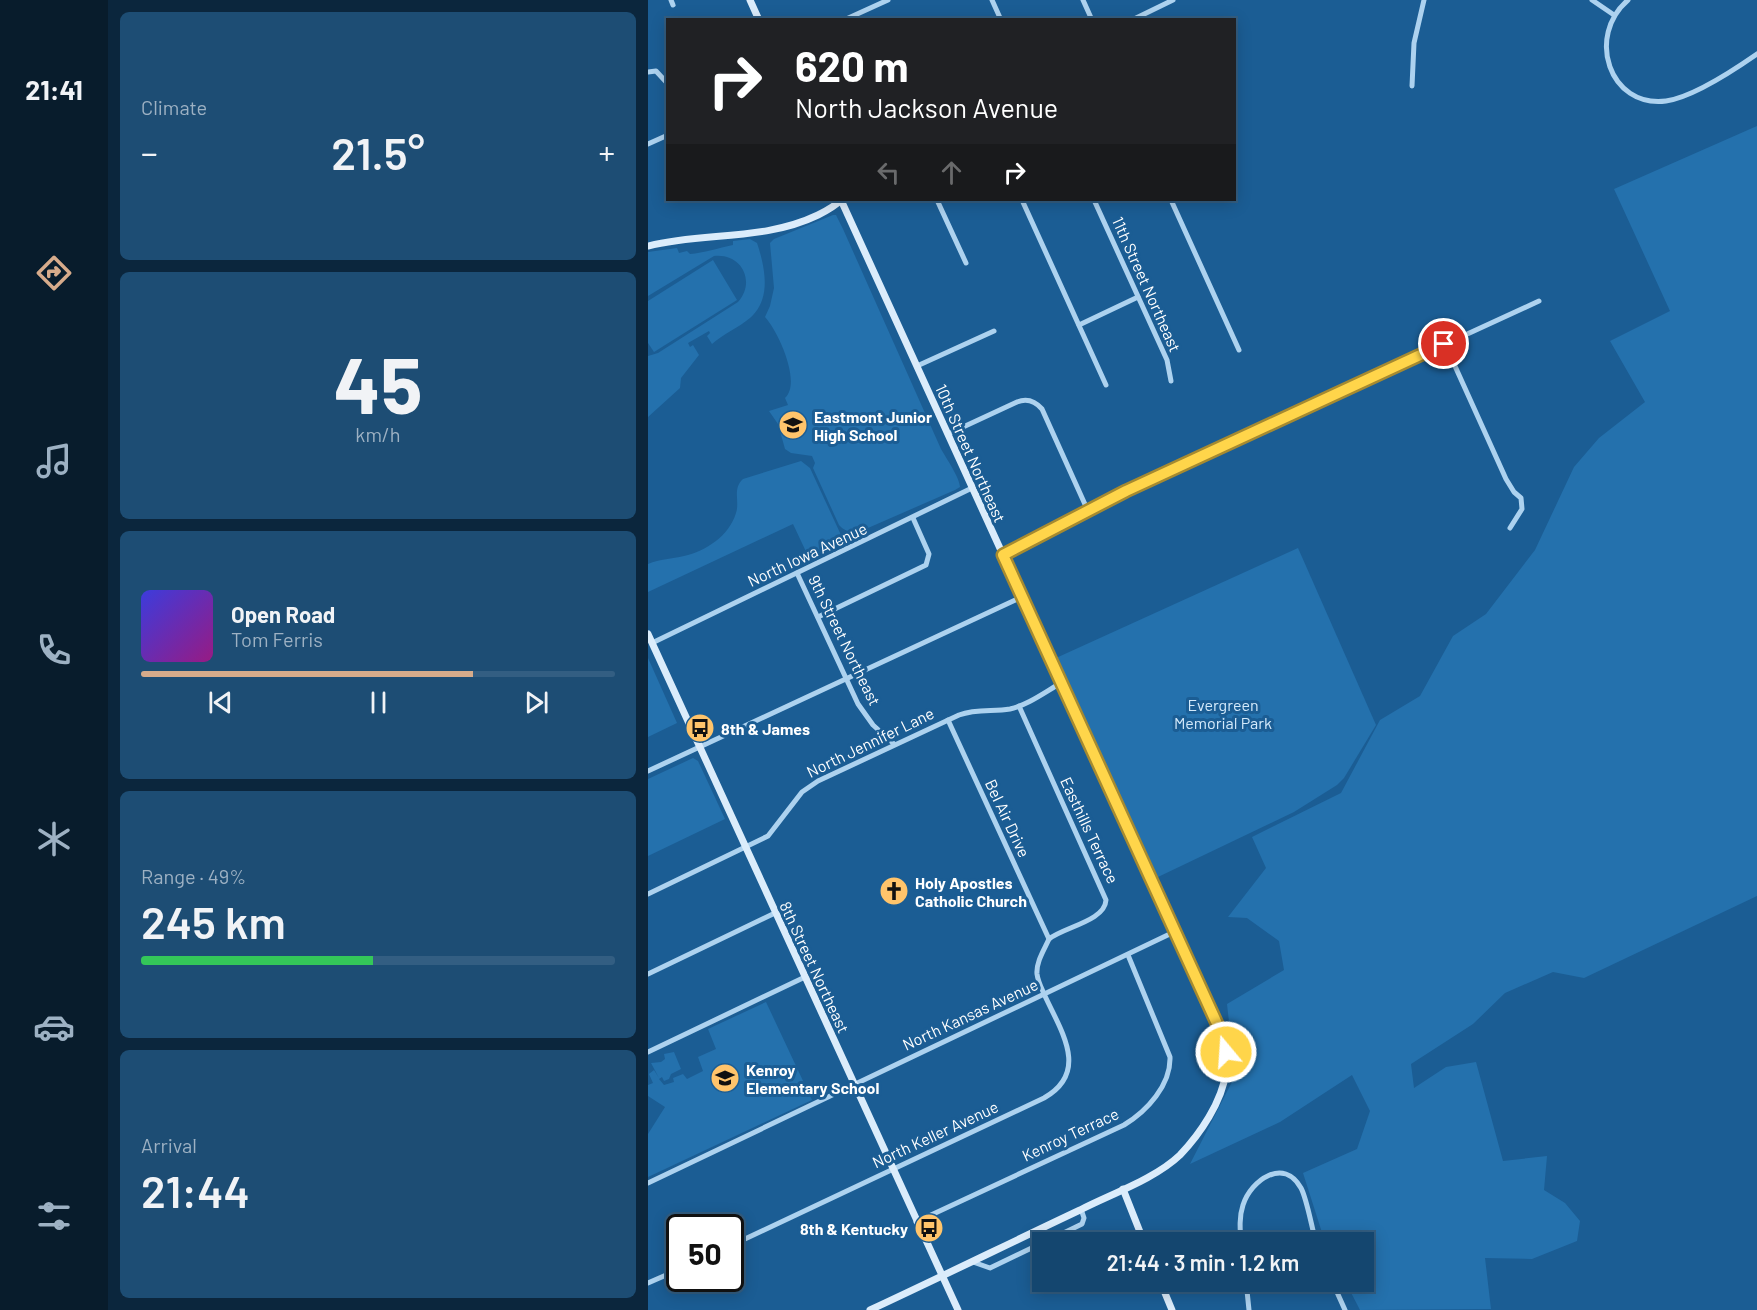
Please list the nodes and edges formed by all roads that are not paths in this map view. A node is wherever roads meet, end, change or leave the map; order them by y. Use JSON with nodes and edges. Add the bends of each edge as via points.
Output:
{"nodes":[{"id":1,"x":750,"y":0,"type":"edge"},
{"id":2,"x":888,"y":0,"type":"edge"},
{"id":3,"x":992,"y":0,"type":"edge"},
{"id":4,"x":1083,"y":0,"type":"edge"},
{"id":5,"x":1173,"y":0,"type":"edge"},
{"id":6,"x":1424,"y":0,"type":"edge"},
{"id":7,"x":1592,"y":0,"type":"edge"},
{"id":8,"x":1628,"y":0,"type":"edge"},
{"id":9,"x":1614,"y":15,"type":"junction"},
{"id":10,"x":758,"y":18,"type":"edge"},
{"id":11,"x":848,"y":18,"type":"edge"},
{"id":12,"x":1000,"y":18,"type":"edge"},
{"id":13,"x":1091,"y":18,"type":"edge"},
{"id":14,"x":1136,"y":18,"type":"edge"},
{"id":15,"x":1757,"y":54,"type":"edge"},
{"id":16,"x":648,"y":72,"type":"edge"},
{"id":17,"x":666,"y":82,"type":"edge"},
{"id":18,"x":1412,"y":86,"type":"dead end"},
{"id":19,"x":666,"y":136,"type":"edge"},
{"id":20,"x":649,"y":142,"type":"edge"},
{"id":21,"x":841,"y":201,"type":"edge"},
{"id":22,"x":842,"y":201,"type":"edge"},
{"id":23,"x":937,"y":201,"type":"edge"},
{"id":24,"x":1022,"y":201,"type":"edge"},
{"id":25,"x":1094,"y":201,"type":"edge"},
{"id":26,"x":1171,"y":201,"type":"edge"},
{"id":27,"x":648,"y":246,"type":"edge"},
{"id":28,"x":966,"y":263,"type":"dead end"},
{"id":29,"x":1138,"y":297,"type":"junction"},
{"id":30,"x":1539,"y":301,"type":"dead end"},
{"id":31,"x":1079,"y":325,"type":"junction"},
{"id":32,"x":994,"y":331,"type":"dead end"},
{"id":33,"x":1444,"y":344,"type":"junction"},
{"id":34,"x":1239,"y":350,"type":"dead end"},
{"id":35,"x":917,"y":366,"type":"junction"},
{"id":36,"x":1171,"y":381,"type":"dead end"},
{"id":37,"x":1106,"y":385,"type":"dead end"},
{"id":38,"x":948,"y":434,"type":"junction"},
{"id":39,"x":972,"y":488,"type":"junction"},
{"id":40,"x":1088,"y":511,"type":"junction"},
{"id":41,"x":913,"y":518,"type":"junction"},
{"id":42,"x":1510,"y":528,"type":"dead end"},
{"id":43,"x":1003,"y":555,"type":"junction"},
{"id":44,"x":797,"y":573,"type":"junction"},
{"id":45,"x":1022,"y":597,"type":"junction"},
{"id":46,"x":818,"y":617,"type":"junction"},
{"id":47,"x":648,"y":634,"type":"edge"},
{"id":48,"x":652,"y":643,"type":"junction"},
{"id":49,"x":845,"y":679,"type":"junction"},
{"id":50,"x":1061,"y":683,"type":"junction"},
{"id":51,"x":1019,"y":706,"type":"junction"},
{"id":52,"x":948,"y":720,"type":"junction"},
{"id":53,"x":894,"y":744,"type":"junction"},
{"id":54,"x":700,"y":747,"type":"junction"},
{"id":55,"x":648,"y":771,"type":"edge"},
{"id":56,"x":745,"y":848,"type":"junction"},
{"id":57,"x":648,"y":894,"type":"edge"},
{"id":58,"x":775,"y":913,"type":"junction"},
{"id":59,"x":1174,"y":932,"type":"junction"},
{"id":60,"x":1049,"y":939,"type":"junction"},
{"id":61,"x":1128,"y":955,"type":"junction"},
{"id":62,"x":648,"y":974,"type":"edge"},
{"id":63,"x":805,"y":977,"type":"junction"},
{"id":64,"x":1044,"y":994,"type":"junction"},
{"id":65,"x":648,"y":1052,"type":"edge"},
{"id":66,"x":854,"y":1083,"type":"junction"},
{"id":67,"x":892,"y":1168,"type":"junction"},
{"id":68,"x":648,"y":1183,"type":"edge"},
{"id":69,"x":1123,"y":1189,"type":"junction"},
{"id":70,"x":1082,"y":1209,"type":"junction"},
{"id":71,"x":916,"y":1222,"type":"junction"},
{"id":72,"x":1066,"y":1232,"type":"edge"},
{"id":73,"x":1140,"y":1232,"type":"edge"},
{"id":74,"x":1241,"y":1232,"type":"edge"},
{"id":75,"x":1313,"y":1232,"type":"edge"},
{"id":76,"x":744,"y":1239,"type":"edge"},
{"id":77,"x":1032,"y":1249,"type":"edge"},
{"id":78,"x":973,"y":1262,"type":"junction"},
{"id":79,"x":666,"y":1275,"type":"edge"},
{"id":80,"x":942,"y":1276,"type":"junction"},
{"id":81,"x":648,"y":1283,"type":"edge"},
{"id":82,"x":1165,"y":1292,"type":"edge"},
{"id":83,"x":1247,"y":1292,"type":"edge"},
{"id":84,"x":1337,"y":1292,"type":"edge"},
{"id":85,"x":875,"y":1309,"type":"edge"},
{"id":86,"x":958,"y":1310,"type":"edge"},
{"id":87,"x":1172,"y":1310,"type":"edge"},
{"id":88,"x":1249,"y":1310,"type":"edge"},
{"id":89,"x":1345,"y":1310,"type":"edge"}],
"edges":[{"from":1,"to":10,"type":"main road"},
{"from":2,"to":11,"type":"street"},
{"from":3,"to":12,"type":"street"},
{"from":4,"to":13,"type":"street"},
{"from":5,"to":14,"type":"street"},
{"from":6,"to":18,"type":"street","via":[[1414,43]]},
{"from":7,"to":9,"type":"street"},
{"from":8,"to":9,"type":"street"},
{"from":9,"to":15,"type":"street","via":[[1606,33],[1609,64],[1621,84],[1644,98],[1665,101],[1681,96],[1722,77]]},
{"from":16,"to":17,"type":"street","via":[[656,71]]},
{"from":19,"to":20,"type":"street"},
{"from":21,"to":27,"type":"main road","via":[[781,230]]},
{"from":22,"to":35,"type":"main road","name":"10th Street Northeast"},
{"from":23,"to":28,"type":"street"},
{"from":24,"to":31,"type":"street"},
{"from":25,"to":29,"type":"street","name":"11th Street Northeast"},
{"from":26,"to":34,"type":"street"},
{"from":29,"to":31,"type":"street"},
{"from":29,"to":36,"type":"street","name":"11th Street Northeast","via":[[1167,360]]},
{"from":30,"to":33,"type":"street"},
{"from":31,"to":37,"type":"street"},
{"from":32,"to":35,"type":"street"},
{"from":33,"to":40,"type":"street"},
{"from":33,"to":42,"type":"street","via":[[1506,479],[1521,498],[1522,509]]},
{"from":35,"to":38,"type":"main road","name":"10th Street Northeast"},
{"from":38,"to":39,"type":"main road","name":"10th Street Northeast"},
{"from":38,"to":40,"type":"street","via":[[1022,400],[1033,402],[1042,409]]},
{"from":39,"to":41,"type":"street","name":"North Iowa Avenue"},
{"from":39,"to":43,"type":"main road","name":"10th Street Northeast"},
{"from":40,"to":43,"type":"street"},
{"from":41,"to":44,"type":"street","name":"North Iowa Avenue"},
{"from":41,"to":46,"type":"street","via":[[929,554],[926,565]]},
{"from":43,"to":45,"type":"main road","name":"10th Street Northeast"},
{"from":44,"to":46,"type":"street","name":"9th Street Northeast"},
{"from":44,"to":48,"type":"street","name":"North Iowa Avenue"},
{"from":45,"to":49,"type":"street"},
{"from":45,"to":50,"type":"main road","name":"10th Street Northeast"},
{"from":46,"to":49,"type":"street","name":"9th Street Northeast"},
{"from":47,"to":48,"type":"main road","name":"8th Street Northeast"},
{"from":48,"to":54,"type":"main road","name":"8th Street Northeast"},
{"from":49,"to":53,"type":"street","name":"9th Street Northeast","via":[[863,711]]},
{"from":49,"to":54,"type":"street"},
{"from":50,"to":51,"type":"street","name":"North Jennifer Lane"},
{"from":50,"to":59,"type":"main road","name":"10th Street Northeast"},
{"from":51,"to":52,"type":"street","name":"North Jennifer Lane","via":[[975,710]]},
{"from":51,"to":60,"type":"street","name":"Easthills Terrace","via":[[1106,900],[1098,915]]},
{"from":52,"to":53,"type":"street","name":"North Jennifer Lane"},
{"from":52,"to":60,"type":"street","name":"Bel Air Drive"},
{"from":53,"to":56,"type":"street","name":"North Jennifer Lane","via":[[809,786],[770,834]]},
{"from":54,"to":55,"type":"street"},
{"from":54,"to":56,"type":"main road","name":"8th Street Northeast"},
{"from":56,"to":57,"type":"street","name":"North Jennifer Lane"},
{"from":56,"to":58,"type":"main road","name":"8th Street Northeast"},
{"from":58,"to":62,"type":"street"},
{"from":58,"to":63,"type":"main road","name":"8th Street Northeast"},
{"from":59,"to":61,"type":"street","name":"North Kansas Avenue"},
{"from":59,"to":69,"type":"main road","name":"10th Street Northeast","via":[[1226,1047],[1226,1074],[1209,1115],[1179,1156]]},
{"from":60,"to":64,"type":"street","via":[[1037,969]]},
{"from":61,"to":64,"type":"street","name":"North Kansas Avenue"},
{"from":61,"to":71,"type":"street","name":"Kenroy Terrace","via":[[1170,1057],[1167,1077],[1151,1102],[1124,1125]]},
{"from":63,"to":65,"type":"street"},
{"from":63,"to":66,"type":"main road","name":"8th Street Northeast"},
{"from":64,"to":66,"type":"street","name":"North Kansas Avenue"},
{"from":64,"to":67,"type":"street","name":"North Keller Avenue","via":[[1069,1052],[1068,1070],[1060,1086],[1044,1098]]},
{"from":66,"to":67,"type":"main road","name":"8th Street Northeast"},
{"from":66,"to":68,"type":"street","name":"North Kansas Avenue"},
{"from":67,"to":71,"type":"main road","name":"8th Street Northeast"},
{"from":67,"to":76,"type":"street","name":"North Keller Avenue"},
{"from":69,"to":70,"type":"main road","name":"10th Street Northeast"},
{"from":69,"to":73,"type":"main road"},
{"from":70,"to":72,"type":"street","via":[[1082,1224]]},
{"from":70,"to":78,"type":"main road","name":"10th Street Northeast"},
{"from":71,"to":80,"type":"main road","name":"8th Street Northeast"},
{"from":74,"to":75,"type":"street","via":[[1248,1192],[1265,1176],[1276,1173],[1287,1174],[1301,1187]]},
{"from":77,"to":78,"type":"street","via":[[990,1268]]},
{"from":78,"to":80,"type":"main road","name":"10th Street Northeast"},
{"from":79,"to":81,"type":"street"},
{"from":80,"to":85,"type":"main road","name":"10th Street Northeast"},
{"from":80,"to":86,"type":"main road","name":"8th Street Northeast"},
{"from":82,"to":87,"type":"main road"},
{"from":83,"to":88,"type":"street"},
{"from":84,"to":89,"type":"street"}]}
